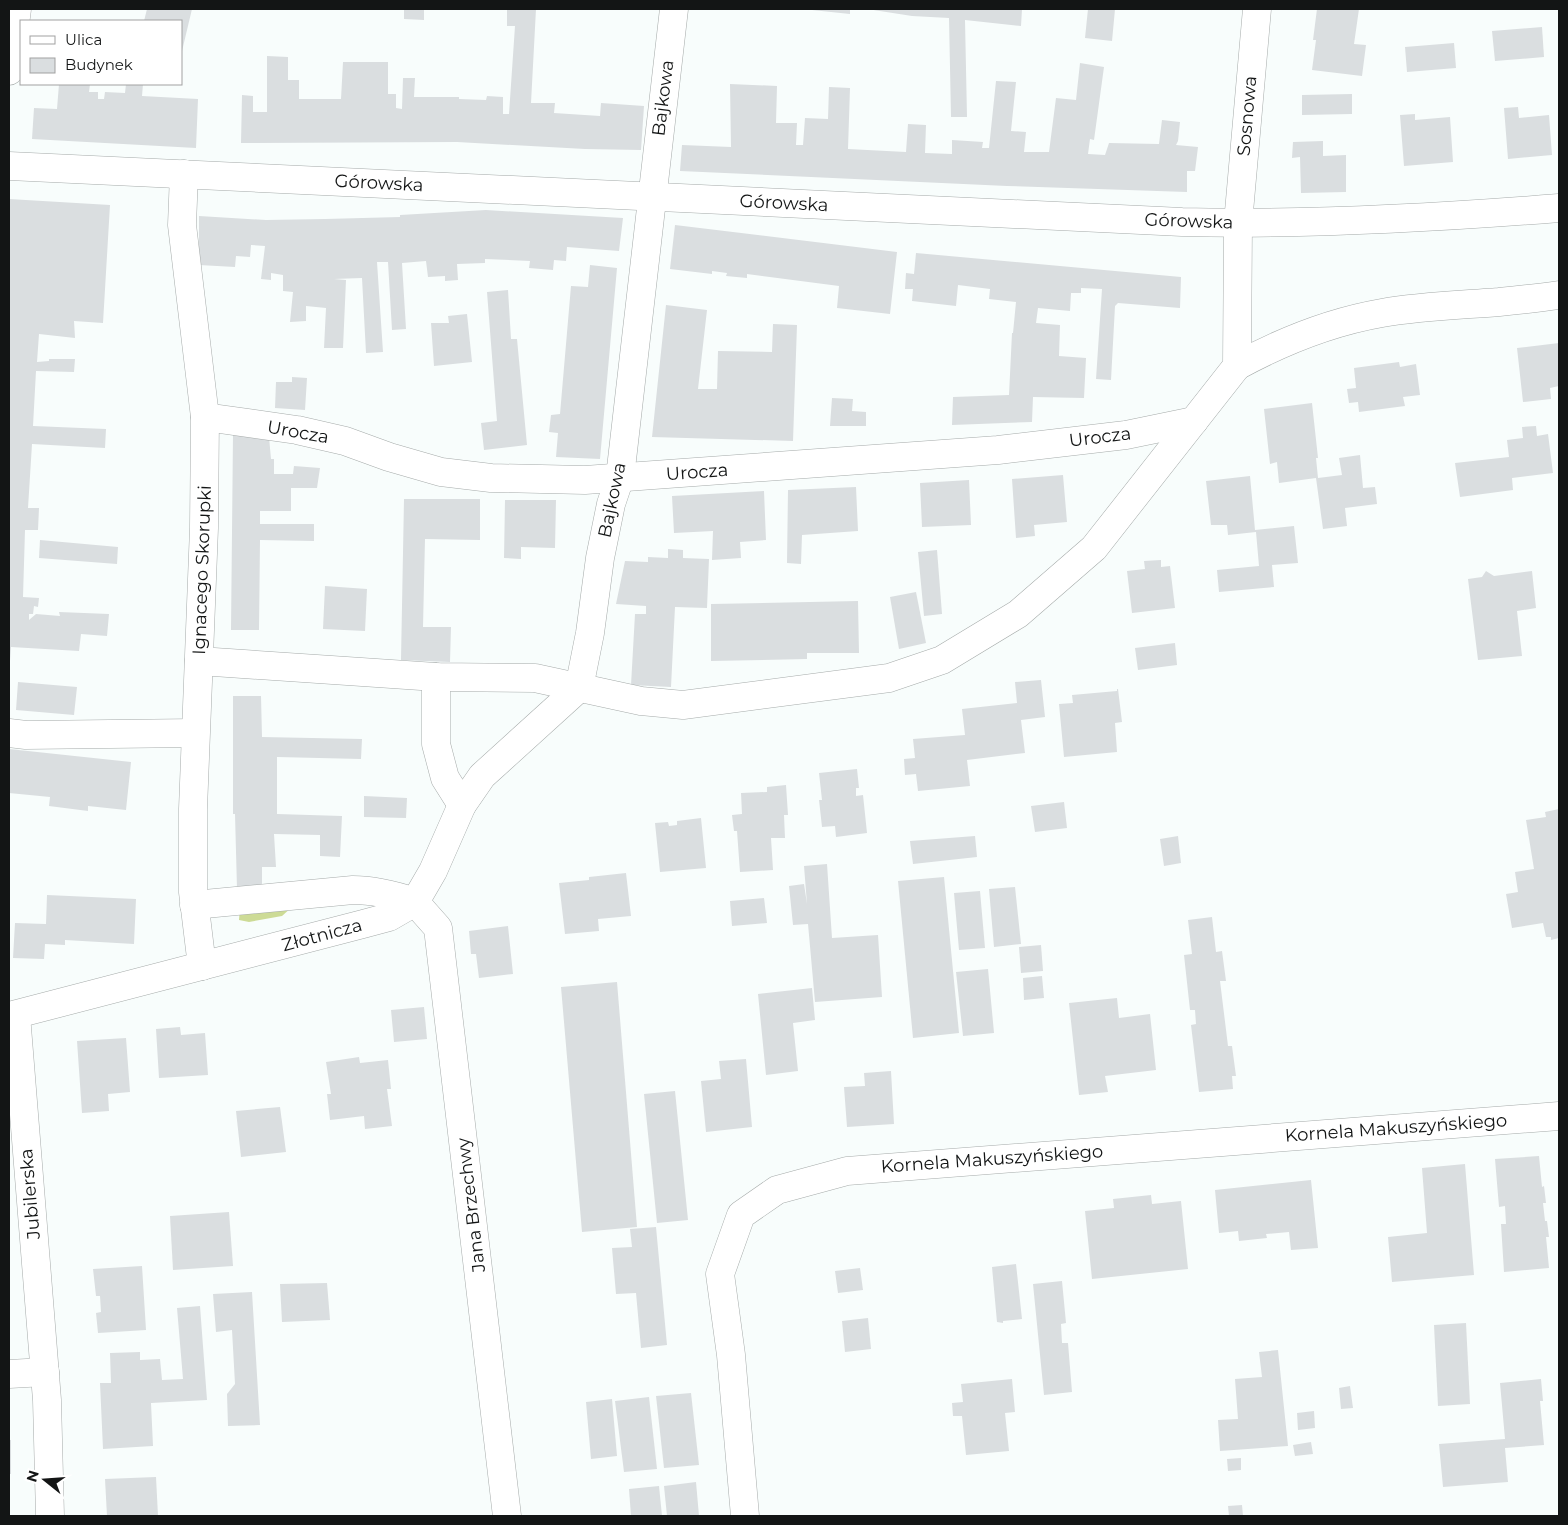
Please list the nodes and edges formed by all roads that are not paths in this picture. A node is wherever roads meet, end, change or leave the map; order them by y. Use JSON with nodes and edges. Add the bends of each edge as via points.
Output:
{"nodes":[{"id":1,"x":17,"y":9,"type":"edge"},
{"id":2,"x":674,"y":9,"type":"edge"},
{"id":3,"x":1256,"y":9,"type":"edge"},
{"id":4,"x":9,"y":71,"type":"edge"},
{"id":5,"x":9,"y":166,"type":"edge"},
{"id":6,"x":184,"y":174,"type":"junction"},
{"id":7,"x":652,"y":196,"type":"junction"},
{"id":8,"x":1559,"y":208,"type":"edge"},
{"id":9,"x":1238,"y":223,"type":"junction"},
{"id":10,"x":1559,"y":295,"type":"edge"},
{"id":11,"x":1237,"y":366,"type":"junction"},
{"id":12,"x":205,"y":418,"type":"junction"},
{"id":13,"x":1194,"y":421,"type":"junction"},
{"id":14,"x":620,"y":477,"type":"junction"},
{"id":15,"x":199,"y":661,"type":"junction"},
{"id":16,"x":436,"y":677,"type":"junction"},
{"id":17,"x":579,"y":688,"type":"junction"},
{"id":18,"x":9,"y":733,"type":"edge"},
{"id":19,"x":195,"y":733,"type":"junction"},
{"id":20,"x":462,"y":805,"type":"junction"},
{"id":21,"x":415,"y":902,"type":"junction"},
{"id":22,"x":194,"y":905,"type":"junction"},
{"id":23,"x":202,"y":966,"type":"junction"},
{"id":24,"x":12,"y":1016,"type":"edge"},
{"id":25,"x":1559,"y":1116,"type":"edge"},
{"id":26,"x":45,"y":1372,"type":"junction"},
{"id":27,"x":9,"y":1374,"type":"edge"},
{"id":28,"x":50,"y":1516,"type":"edge"},
{"id":29,"x":507,"y":1516,"type":"edge"},
{"id":30,"x":745,"y":1516,"type":"edge"}],
"edges":[{"from":1,"to":4,"type":"street"},
{"from":2,"to":7,"type":"street","name":"Bajkowa"},
{"from":3,"to":9,"type":"street","name":"Sosnowa"},
{"from":5,"to":6,"type":"street","name":"Górowska"},
{"from":6,"to":7,"type":"street","name":"Górowska"},
{"from":6,"to":12,"type":"street","name":"Ignacego Skorupki","via":[[182,226]]},
{"from":7,"to":9,"type":"street","name":"Górowska"},
{"from":7,"to":14,"type":"street","name":"Bajkowa"},
{"from":8,"to":9,"type":"street","name":"Górowska","via":[[1438,218]]},
{"from":9,"to":11,"type":"street","name":"Sosnowa"},
{"from":10,"to":11,"type":"street","via":[[1381,313],[1319,329],[1276,345]]},
{"from":11,"to":13,"type":"street"},
{"from":12,"to":14,"type":"street","name":"Urocza","via":[[297,430],[345,441],[442,472],[542,480]]},
{"from":12,"to":15,"type":"street","name":"Ignacego Skorupki"},
{"from":13,"to":14,"type":"street","name":"Urocza","via":[[1126,435],[998,450]]},
{"from":13,"to":17,"type":"street","via":[[1094,548],[1018,614],[942,660],[889,678],[684,705],[642,701]]},
{"from":14,"to":17,"type":"street","name":"Bajkowa","via":[[600,558]]},
{"from":15,"to":16,"type":"street"},
{"from":15,"to":19,"type":"street","name":"Ignacego Skorupki"},
{"from":16,"to":17,"type":"street","via":[[535,678]]},
{"from":16,"to":20,"type":"street","via":[[436,744],[446,778]]},
{"from":17,"to":20,"type":"street","via":[[482,776]]},
{"from":18,"to":19,"type":"street"},
{"from":19,"to":22,"type":"street","name":"Ignacego Skorupki"},
{"from":20,"to":21,"type":"street","via":[[433,871]]},
{"from":21,"to":22,"type":"street","name":"Złotnicza","via":[[386,893],[353,890]]},
{"from":21,"to":23,"type":"street","name":"Złotnicza","via":[[389,917]]},
{"from":21,"to":29,"type":"street","name":"Jana Brzechwy","via":[[438,928]]},
{"from":22,"to":23,"type":"street","name":"Ignacego Skorupki"},
{"from":23,"to":24,"type":"street","name":"Złotnicza"},
{"from":24,"to":26,"type":"street","name":"Jubilerska"},
{"from":25,"to":30,"type":"street","name":"Kornela Makuszyńskiego","via":[[846,1171],[777,1190],[741,1215],[720,1274],[731,1355]]},
{"from":26,"to":27,"type":"street"},
{"from":26,"to":28,"type":"street","name":"Jubilerska"}]}
